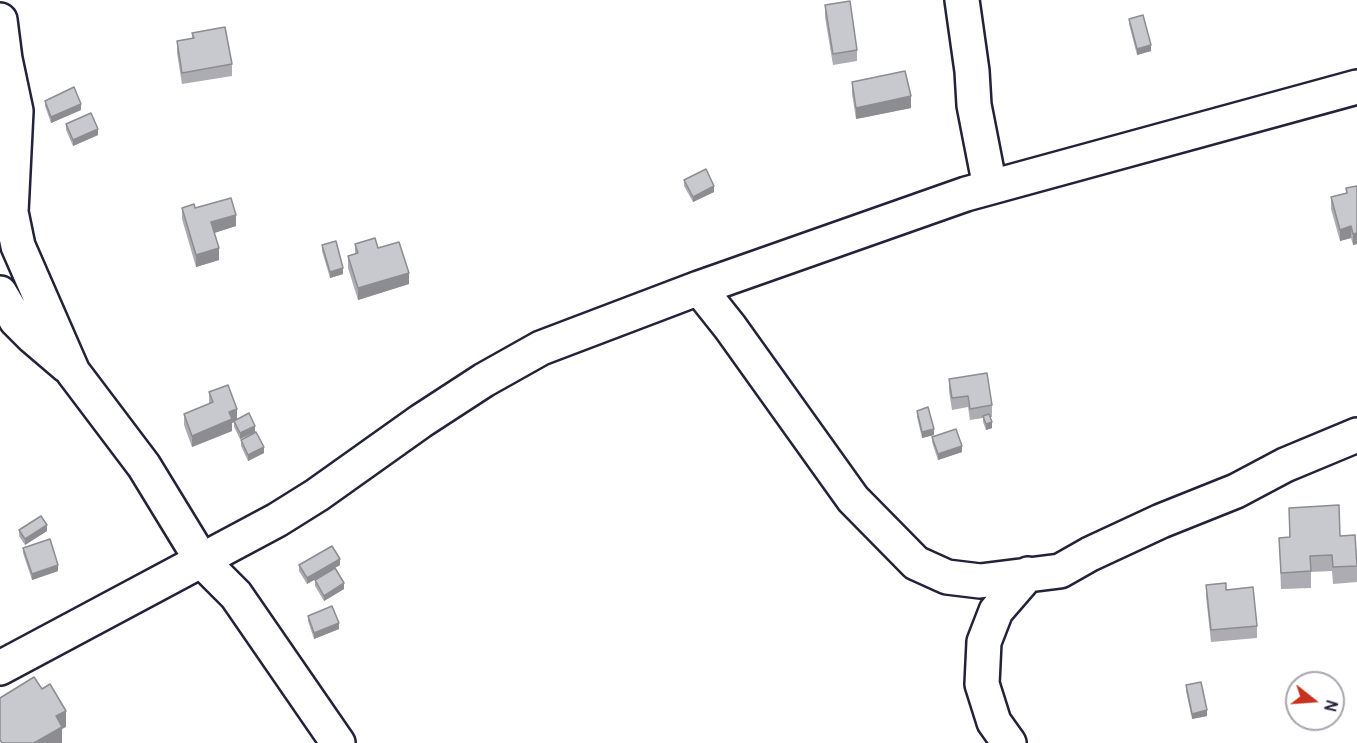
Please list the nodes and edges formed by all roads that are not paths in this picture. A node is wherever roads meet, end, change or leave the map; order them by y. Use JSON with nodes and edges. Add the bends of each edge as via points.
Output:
{"nodes":[{"id":1,"x":962,"y":0,"type":"edge"},
{"id":2,"x":0,"y":20,"type":"edge"},
{"id":3,"x":1357,"y":87,"type":"edge"},
{"id":4,"x":990,"y":187,"type":"junction"},
{"id":5,"x":699,"y":288,"type":"junction"},
{"id":6,"x":0,"y":293,"type":"edge"},
{"id":7,"x":73,"y":372,"type":"junction"},
{"id":8,"x":1357,"y":435,"type":"edge"},
{"id":9,"x":202,"y":561,"type":"junction"},
{"id":10,"x":1028,"y":574,"type":"junction"},
{"id":11,"x":0,"y":668,"type":"edge"},
{"id":12,"x":338,"y":743,"type":"edge"},
{"id":13,"x":1009,"y":743,"type":"edge"}],
"edges":[{"from":1,"to":4,"type":"street","via":[[974,105]]},
{"from":2,"to":7,"type":"street","via":[[16,111],[11,212],[18,246]]},
{"from":3,"to":4,"type":"street"},
{"from":4,"to":5,"type":"street"},
{"from":5,"to":9,"type":"street","via":[[532,354],[484,380],[317,495]]},
{"from":5,"to":10,"type":"street","via":[[853,499],[916,563],[947,577],[980,581]]},
{"from":6,"to":7,"type":"street","via":[[16,320]]},
{"from":7,"to":9,"type":"street","via":[[144,466]]},
{"from":8,"to":10,"type":"street","via":[[1150,526],[1060,571]]},
{"from":9,"to":11,"type":"street"},
{"from":9,"to":12,"type":"street","via":[[236,595]]},
{"from":10,"to":13,"type":"street","via":[[996,611],[984,642],[982,684],[994,722]]}]}
